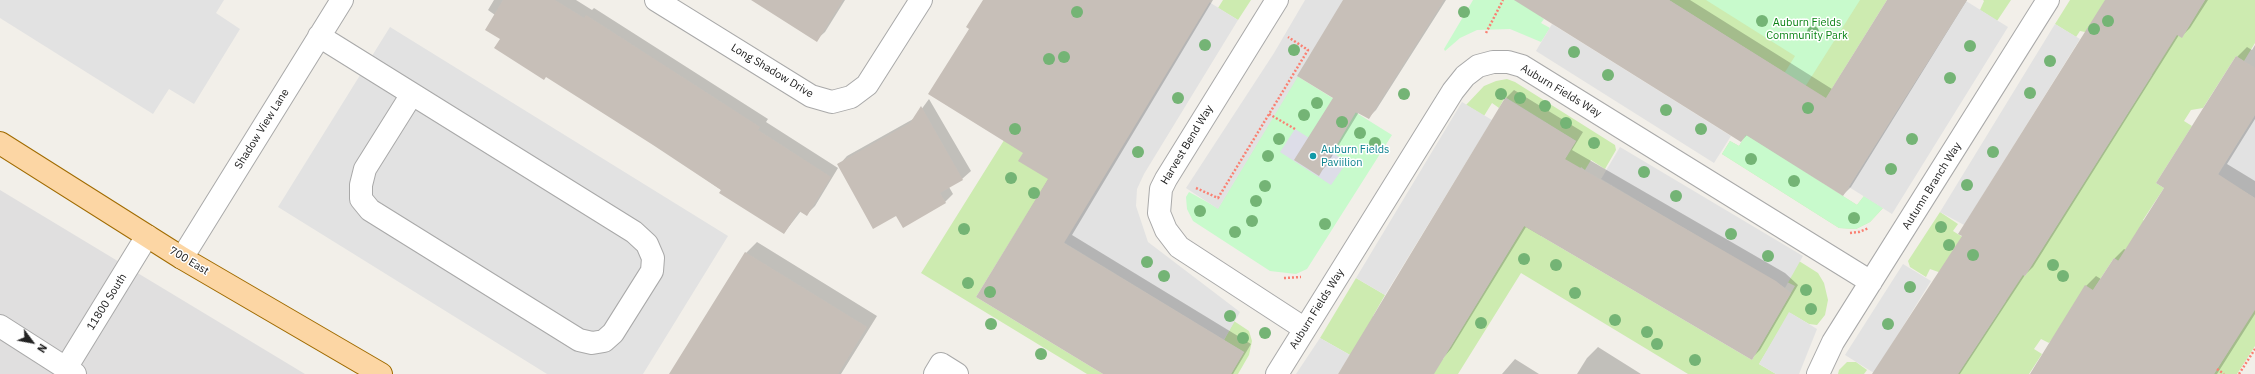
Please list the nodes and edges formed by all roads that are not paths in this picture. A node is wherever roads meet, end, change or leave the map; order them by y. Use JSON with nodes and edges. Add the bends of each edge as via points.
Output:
{"nodes":[{"id":1,"x":342,"y":0,"type":"edge"},
{"id":2,"x":656,"y":0,"type":"edge"},
{"id":3,"x":921,"y":0,"type":"edge"},
{"id":4,"x":1277,"y":0,"type":"edge"},
{"id":5,"x":2048,"y":0,"type":"edge"},
{"id":6,"x":319,"y":36,"type":"junction"},
{"id":7,"x":412,"y":94,"type":"junction"},
{"id":8,"x":0,"y":143,"type":"edge"},
{"id":9,"x":148,"y":236,"type":"junction"},
{"id":10,"x":182,"y":258,"type":"junction"},
{"id":11,"x":1872,"y":282,"type":"junction"},
{"id":12,"x":0,"y":326,"type":"edge"},
{"id":13,"x":1305,"y":329,"type":"junction"},
{"id":14,"x":71,"y":371,"type":"edge"},
{"id":15,"x":381,"y":374,"type":"edge"},
{"id":16,"x":934,"y":374,"type":"edge"},
{"id":17,"x":957,"y":374,"type":"edge"},
{"id":18,"x":1277,"y":374,"type":"edge"},
{"id":19,"x":1818,"y":374,"type":"edge"}],
"edges":[{"from":1,"to":6,"type":"street","name":"Shadow View Lane"},
{"from":2,"to":3,"type":"street","name":"Long Shadow Drive","via":[[811,96],[832,102],[851,98],[866,85]]},
{"from":4,"to":13,"type":"street","name":"Harvest Bend Way","via":[[1166,179],[1161,189],[1159,213],[1169,235],[1179,247]]},
{"from":5,"to":11,"type":"street","name":"Autumn Branch Way"},
{"from":6,"to":7,"type":"street"},
{"from":6,"to":10,"type":"street","name":"Shadow View Lane"},
{"from":7,"to":7,"type":"street","via":[[634,232],[647,244],[653,258],[652,271],[613,333],[604,341],[592,344],[579,340],[370,210],[361,199],[365,169]]},
{"from":8,"to":9,"type":"main road","name":"700 East"},
{"from":9,"to":10,"type":"main road","name":"700 East"},
{"from":9,"to":14,"type":"street","name":"11800 South"},
{"from":10,"to":15,"type":"main road","name":"700 East"},
{"from":11,"to":13,"type":"street","name":"Auburn Fields Way","via":[[1528,69],[1508,62],[1493,62],[1478,66],[1465,76],[1453,91]]},
{"from":11,"to":19,"type":"street","name":"Autumn Branch Way","via":[[1833,342]]},
{"from":12,"to":14,"type":"street"},
{"from":13,"to":18,"type":"street","name":"Auburn Fields Way"},
{"from":16,"to":17,"type":"street","via":[[941,364]]}]}
